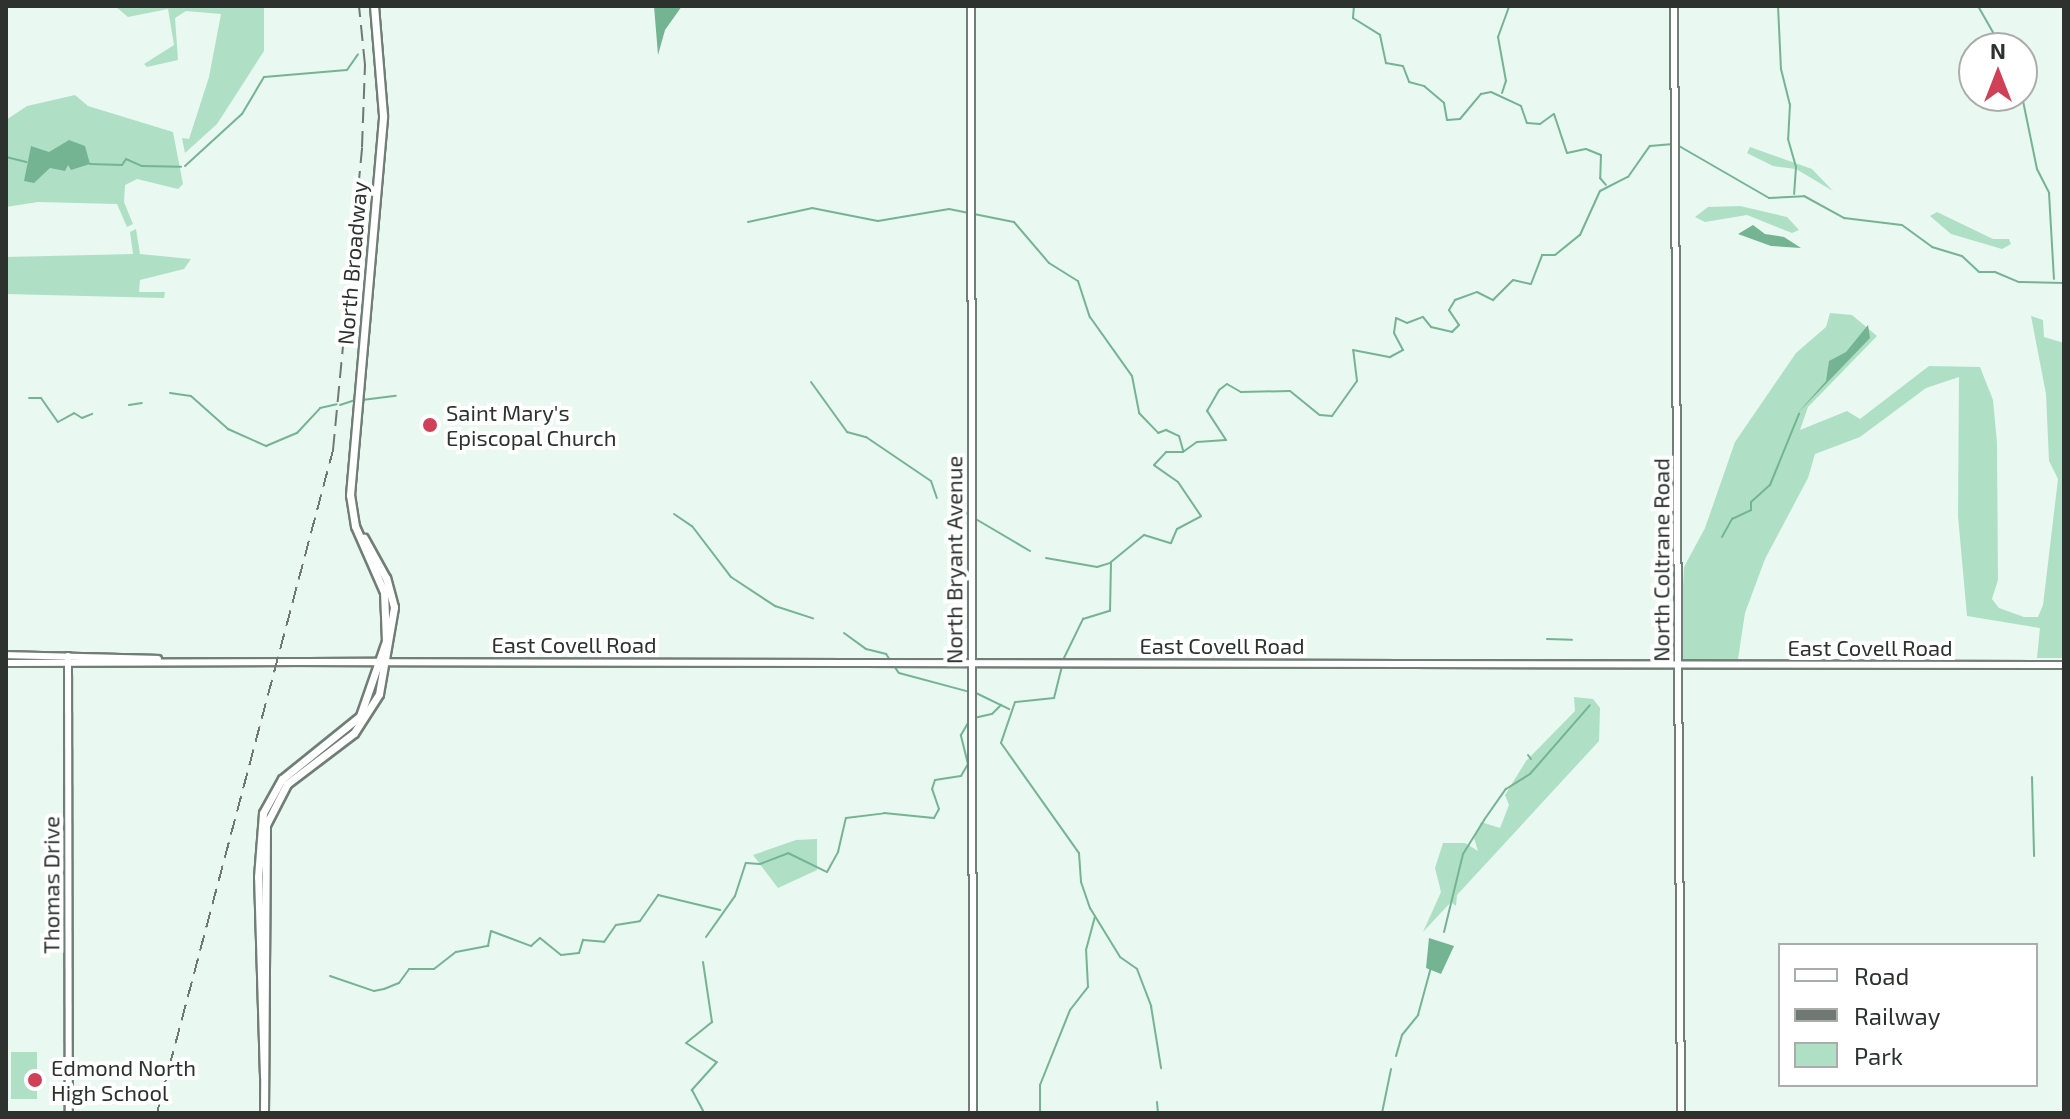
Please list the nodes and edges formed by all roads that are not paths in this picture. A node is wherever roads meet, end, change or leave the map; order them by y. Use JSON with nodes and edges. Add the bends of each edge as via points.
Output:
{"nodes":[{"id":1,"x":374,"y":6,"type":"edge"},
{"id":2,"x":971,"y":6,"type":"edge"},
{"id":3,"x":1674,"y":6,"type":"edge"},
{"id":4,"x":6,"y":655,"type":"edge"},
{"id":5,"x":68,"y":660,"type":"junction"},
{"id":6,"x":384,"y":662,"type":"junction"},
{"id":7,"x":6,"y":663,"type":"edge"},
{"id":8,"x":973,"y":664,"type":"junction"},
{"id":9,"x":2064,"y":665,"type":"edge"},
{"id":10,"x":1679,"y":666,"type":"junction"},
{"id":11,"x":324,"y":751,"type":"junction"},
{"id":12,"x":263,"y":826,"type":"junction"},
{"id":13,"x":69,"y":1113,"type":"edge"},
{"id":14,"x":264,"y":1113,"type":"edge"},
{"id":15,"x":973,"y":1113,"type":"edge"},
{"id":16,"x":1681,"y":1113,"type":"edge"}],
"edges":[{"from":1,"to":6,"type":"main road","name":"North Broadway","via":[[383,126],[350,495],[394,607]]},
{"from":2,"to":8,"type":"street","name":"North Bryant Avenue"},
{"from":3,"to":10,"type":"street","name":"North Coltrane Road"},
{"from":4,"to":5,"type":"street"},
{"from":5,"to":6,"type":"street","name":"East Covell Road"},
{"from":5,"to":7,"type":"street"},
{"from":5,"to":13,"type":"street","name":"Thomas Drive"},
{"from":6,"to":8,"type":"street","name":"East Covell Road"},
{"from":6,"to":11,"type":"main road","name":"North Broadway","via":[[370,714]]},
{"from":8,"to":10,"type":"street","name":"East Covell Road"},
{"from":8,"to":15,"type":"street","name":"North Bryant Avenue"},
{"from":9,"to":10,"type":"street","name":"East Covell Road"},
{"from":10,"to":16,"type":"street","name":"North Coltrane Road"},
{"from":11,"to":12,"type":"main road","via":[[279,793]]},
{"from":11,"to":12,"type":"main road","name":"North Broadway","via":[[282,779]]},
{"from":12,"to":14,"type":"main road"}]}
